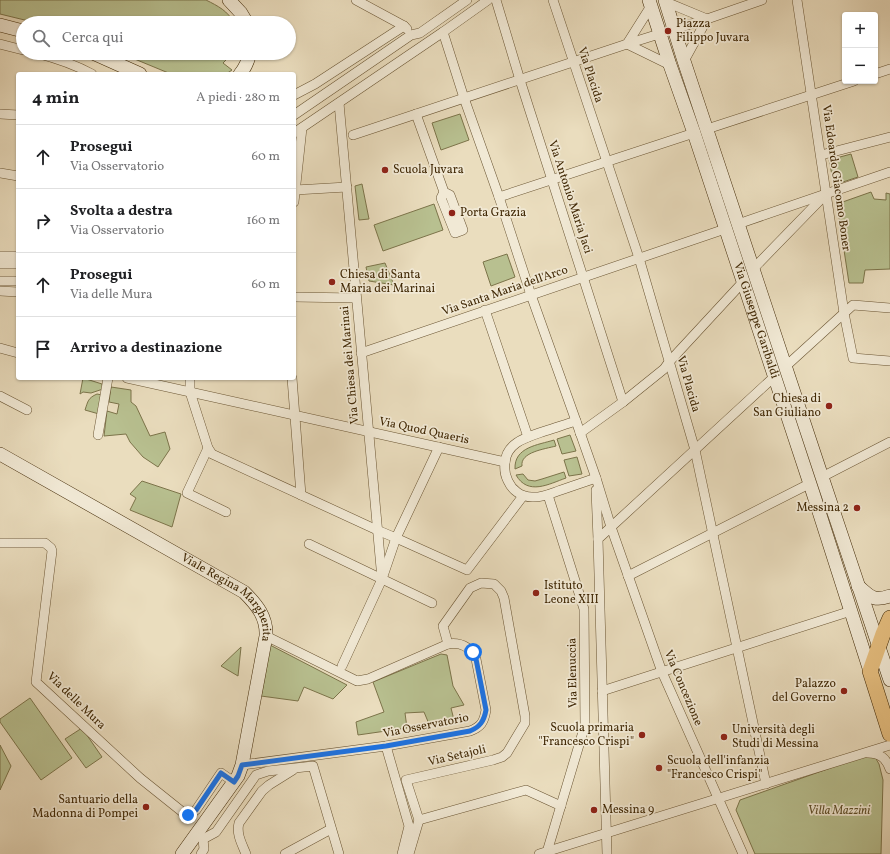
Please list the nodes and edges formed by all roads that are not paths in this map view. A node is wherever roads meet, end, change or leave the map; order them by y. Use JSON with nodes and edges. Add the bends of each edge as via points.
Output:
{"nodes":[{"id":1,"x":230,"y":0,"type":"edge"},
{"id":2,"x":356,"y":0,"type":"edge"},
{"id":3,"x":459,"y":0,"type":"edge"},
{"id":4,"x":467,"y":0,"type":"edge"},
{"id":5,"x":488,"y":0,"type":"edge"},
{"id":6,"x":496,"y":0,"type":"edge"},
{"id":7,"x":553,"y":0,"type":"edge"},
{"id":8,"x":762,"y":0,"type":"edge"},
{"id":9,"x":797,"y":0,"type":"edge"},
{"id":10,"x":665,"y":1,"type":"edge"},
{"id":11,"x":650,"y":3,"type":"edge"},
{"id":12,"x":243,"y":16,"type":"edge"},
{"id":13,"x":707,"y":19,"type":"junction"},
{"id":14,"x":0,"y":25,"type":"edge"},
{"id":15,"x":404,"y":26,"type":"junction"},
{"id":16,"x":16,"y":29,"type":"edge"},
{"id":17,"x":674,"y":29,"type":"junction"},
{"id":18,"x":443,"y":32,"type":"junction"},
{"id":19,"x":660,"y":34,"type":"junction"},
{"id":20,"x":414,"y":35,"type":"junction"},
{"id":21,"x":0,"y":44,"type":"edge"},
{"id":22,"x":627,"y":44,"type":"junction"},
{"id":23,"x":16,"y":48,"type":"edge"},
{"id":24,"x":61,"y":60,"type":"edge"},
{"id":25,"x":109,"y":60,"type":"edge"},
{"id":26,"x":248,"y":60,"type":"edge"},
{"id":27,"x":684,"y":60,"type":"junction"},
{"id":28,"x":574,"y":62,"type":"junction"},
{"id":29,"x":670,"y":65,"type":"junction"},
{"id":30,"x":890,"y":69,"type":"edge"},
{"id":31,"x":88,"y":72,"type":"edge"},
{"id":32,"x":136,"y":72,"type":"edge"},
{"id":33,"x":242,"y":72,"type":"edge"},
{"id":34,"x":878,"y":73,"type":"edge"},
{"id":35,"x":520,"y":80,"type":"junction"},
{"id":36,"x":845,"y":84,"type":"edge"},
{"id":37,"x":296,"y":94,"type":"edge"},
{"id":38,"x":812,"y":95,"type":"junction"},
{"id":39,"x":464,"y":98,"type":"junction"},
{"id":40,"x":339,"y":102,"type":"junction"},
{"id":41,"x":0,"y":114,"type":"edge"},
{"id":42,"x":296,"y":114,"type":"edge"},
{"id":43,"x":416,"y":114,"type":"junction"},
{"id":44,"x":16,"y":115,"type":"edge"},
{"id":45,"x":296,"y":119,"type":"edge"},
{"id":46,"x":707,"y":129,"type":"junction"},
{"id":47,"x":298,"y":130,"type":"edge"},
{"id":48,"x":694,"y":134,"type":"junction"},
{"id":49,"x":353,"y":135,"type":"dead end"},
{"id":50,"x":890,"y":137,"type":"edge"},
{"id":51,"x":821,"y":155,"type":"junction"},
{"id":52,"x":607,"y":162,"type":"junction"},
{"id":53,"x":296,"y":170,"type":"edge"},
{"id":54,"x":890,"y":172,"type":"edge"},
{"id":55,"x":0,"y":173,"type":"edge"},
{"id":56,"x":16,"y":176,"type":"edge"},
{"id":57,"x":552,"y":180,"type":"junction"},
{"id":58,"x":347,"y":186,"type":"junction"},
{"id":59,"x":296,"y":190,"type":"edge"},
{"id":60,"x":444,"y":192,"type":"dead end"},
{"id":61,"x":826,"y":194,"type":"junction"},
{"id":62,"x":499,"y":197,"type":"junction"},
{"id":63,"x":738,"y":224,"type":"junction"},
{"id":64,"x":725,"y":229,"type":"junction"},
{"id":65,"x":0,"y":256,"type":"edge"},
{"id":66,"x":16,"y":256,"type":"edge"},
{"id":67,"x":639,"y":258,"type":"junction"},
{"id":68,"x":0,"y":264,"type":"edge"},
{"id":69,"x":16,"y":264,"type":"edge"},
{"id":70,"x":0,"y":269,"type":"edge"},
{"id":71,"x":16,"y":269,"type":"edge"},
{"id":72,"x":753,"y":270,"type":"junction"},
{"id":73,"x":583,"y":277,"type":"junction"},
{"id":74,"x":0,"y":280,"type":"edge"},
{"id":75,"x":16,"y":281,"type":"edge"},
{"id":76,"x":743,"y":282,"type":"junction"},
{"id":77,"x":0,"y":291,"type":"edge"},
{"id":78,"x":16,"y":292,"type":"edge"},
{"id":79,"x":531,"y":295,"type":"junction"},
{"id":80,"x":296,"y":297,"type":"edge"},
{"id":81,"x":356,"y":298,"type":"junction"},
{"id":82,"x":890,"y":308,"type":"edge"},
{"id":83,"x":485,"y":310,"type":"junction"},
{"id":84,"x":844,"y":313,"type":"junction"},
{"id":85,"x":0,"y":348,"type":"edge"},
{"id":86,"x":16,"y":352,"type":"edge"},
{"id":87,"x":361,"y":353,"type":"junction"},
{"id":88,"x":890,"y":361,"type":"edge"},
{"id":89,"x":669,"y":362,"type":"junction"},
{"id":90,"x":786,"y":367,"type":"junction"},
{"id":91,"x":774,"y":377,"type":"junction"},
{"id":92,"x":108,"y":380,"type":"edge"},
{"id":93,"x":136,"y":380,"type":"edge"},
{"id":94,"x":190,"y":380,"type":"edge"},
{"id":95,"x":292,"y":380,"type":"edge"},
{"id":96,"x":190,"y":392,"type":"junction"},
{"id":97,"x":0,"y":396,"type":"edge"},
{"id":98,"x":623,"y":402,"type":"junction"},
{"id":99,"x":27,"y":410,"type":"dead end"},
{"id":100,"x":295,"y":415,"type":"junction"},
{"id":101,"x":576,"y":421,"type":"junction"},
{"id":102,"x":368,"y":431,"type":"junction"},
{"id":103,"x":580,"y":433,"type":"junction"},
{"id":104,"x":98,"y":435,"type":"dead end"},
{"id":105,"x":528,"y":437,"type":"junction"},
{"id":106,"x":890,"y":442,"type":"edge"},
{"id":107,"x":439,"y":447,"type":"junction"},
{"id":108,"x":208,"y":448,"type":"junction"},
{"id":109,"x":694,"y":450,"type":"junction"},
{"id":110,"x":0,"y":454,"type":"edge"},
{"id":111,"x":505,"y":462,"type":"junction"},
{"id":112,"x":822,"y":477,"type":"junction"},
{"id":113,"x":596,"y":478,"type":"junction"},
{"id":114,"x":809,"y":484,"type":"junction"},
{"id":115,"x":301,"y":495,"type":"junction"},
{"id":116,"x":548,"y":495,"type":"junction"},
{"id":117,"x":523,"y":496,"type":"junction"},
{"id":118,"x":226,"y":512,"type":"dead end"},
{"id":119,"x":611,"y":527,"type":"junction"},
{"id":120,"x":377,"y":530,"type":"junction"},
{"id":121,"x":712,"y":533,"type":"junction"},
{"id":122,"x":396,"y":538,"type":"junction"},
{"id":123,"x":598,"y":539,"type":"junction"},
{"id":124,"x":0,"y":544,"type":"edge"},
{"id":125,"x":309,"y":544,"type":"dead end"},
{"id":126,"x":628,"y":576,"type":"junction"},
{"id":127,"x":382,"y":579,"type":"junction"},
{"id":128,"x":858,"y":586,"type":"junction"},
{"id":129,"x":890,"y":596,"type":"edge"},
{"id":130,"x":432,"y":603,"type":"dead end"},
{"id":131,"x":849,"y":605,"type":"junction"},
{"id":132,"x":890,"y":618,"type":"edge"},
{"id":133,"x":266,"y":636,"type":"junction"},
{"id":134,"x":448,"y":644,"type":"junction"},
{"id":135,"x":878,"y":646,"type":"junction"},
{"id":136,"x":736,"y":648,"type":"junction"},
{"id":137,"x":342,"y":666,"type":"dead end"},
{"id":138,"x":870,"y":671,"type":"junction"},
{"id":139,"x":662,"y":672,"type":"junction"},
{"id":140,"x":890,"y":680,"type":"edge"},
{"id":141,"x":602,"y":691,"type":"junction"},
{"id":142,"x":890,"y":734,"type":"edge"},
{"id":143,"x":890,"y":745,"type":"edge"},
{"id":144,"x":386,"y":746,"type":"junction"},
{"id":145,"x":865,"y":752,"type":"junction"},
{"id":146,"x":242,"y":765,"type":"junction"},
{"id":147,"x":296,"y":768,"type":"junction"},
{"id":148,"x":890,"y":769,"type":"edge"},
{"id":149,"x":234,"y":782,"type":"junction"},
{"id":150,"x":766,"y":784,"type":"junction"},
{"id":151,"x":718,"y":799,"type":"junction"},
{"id":152,"x":561,"y":806,"type":"junction"},
{"id":153,"x":419,"y":820,"type":"junction"},
{"id":154,"x":331,"y":828,"type":"junction"},
{"id":155,"x":606,"y":833,"type":"junction"},
{"id":156,"x":200,"y":837,"type":"junction"},
{"id":157,"x":543,"y":853,"type":"edge"},
{"id":158,"x":182,"y":854,"type":"edge"},
{"id":159,"x":201,"y":854,"type":"edge"},
{"id":160,"x":246,"y":854,"type":"edge"},
{"id":161,"x":286,"y":854,"type":"edge"},
{"id":162,"x":339,"y":854,"type":"edge"},
{"id":163,"x":402,"y":854,"type":"edge"},
{"id":164,"x":409,"y":854,"type":"edge"},
{"id":165,"x":607,"y":854,"type":"edge"},
{"id":166,"x":743,"y":854,"type":"edge"}],
"edges":[{"from":1,"to":12,"type":"main road"},
{"from":2,"to":15,"type":"street"},
{"from":3,"to":20,"type":"street"},
{"from":4,"to":20,"type":"street"},
{"from":5,"to":18,"type":"street"},
{"from":6,"to":35,"type":"street","name":"Via Antonio Maria Jaci"},
{"from":7,"to":28,"type":"street","name":"Via Placida"},
{"from":8,"to":13,"type":"street"},
{"from":9,"to":38,"type":"street","name":"Via Edoardo Giacomo Boner"},
{"from":10,"to":13,"type":"street"},
{"from":10,"to":17,"type":"main road","name":"Via Giuseppe Garibaldi"},
{"from":11,"to":19,"type":"main road","name":"Via Giuseppe Garibaldi"},
{"from":11,"to":22,"type":"street"},
{"from":13,"to":17,"type":"street"},
{"from":13,"to":27,"type":"street"},
{"from":14,"to":16,"type":"main road"},
{"from":15,"to":20,"type":"street"},
{"from":15,"to":37,"type":"street"},
{"from":17,"to":19,"type":"street"},
{"from":17,"to":27,"type":"main road","name":"Via Giuseppe Garibaldi"},
{"from":18,"to":39,"type":"street","name":"Via Concezione"},
{"from":18,"to":40,"type":"street"},
{"from":19,"to":22,"type":"street"},
{"from":19,"to":29,"type":"main road","name":"Via Giuseppe Garibaldi"},
{"from":20,"to":42,"type":"street"},
{"from":20,"to":45,"type":"street","via":[[414,38],[402,47]]},
{"from":21,"to":23,"type":"street"},
{"from":22,"to":28,"type":"street"},
{"from":22,"to":29,"type":"street"},
{"from":24,"to":31,"type":"street"},
{"from":25,"to":32,"type":"main road"},
{"from":26,"to":33,"type":"main road"},
{"from":27,"to":46,"type":"main road","name":"Via Giuseppe Garibaldi"},
{"from":28,"to":35,"type":"street"},
{"from":28,"to":52,"type":"street","name":"Via Placida"},
{"from":29,"to":48,"type":"main road","name":"Via Giuseppe Garibaldi"},
{"from":30,"to":34,"type":"street"},
{"from":35,"to":39,"type":"street"},
{"from":35,"to":57,"type":"street","name":"Via Antonio Maria Jaci"},
{"from":36,"to":38,"type":"street"},
{"from":38,"to":46,"type":"street"},
{"from":38,"to":51,"type":"street","name":"Via Edoardo Giacomo Boner"},
{"from":39,"to":43,"type":"street"},
{"from":39,"to":62,"type":"street","name":"Via Concezione"},
{"from":40,"to":47,"type":"street"},
{"from":40,"to":58,"type":"street","name":"Via Chiesa dei Marinai"},
{"from":41,"to":44,"type":"street"},
{"from":43,"to":49,"type":"street"},
{"from":43,"to":60,"type":"street"},
{"from":46,"to":63,"type":"main road","name":"Via Giuseppe Garibaldi"},
{"from":47,"to":53,"type":"street"},
{"from":48,"to":52,"type":"street"},
{"from":48,"to":64,"type":"main road","name":"Via Giuseppe Garibaldi"},
{"from":50,"to":51,"type":"street"},
{"from":51,"to":61,"type":"street","name":"Via Edoardo Giacomo Boner"},
{"from":52,"to":57,"type":"street"},
{"from":52,"to":67,"type":"street","name":"Via Placida"},
{"from":54,"to":61,"type":"street"},
{"from":55,"to":56,"type":"street"},
{"from":57,"to":62,"type":"street"},
{"from":57,"to":73,"type":"street","name":"Via Antonio Maria Jaci"},
{"from":58,"to":59,"type":"street"},
{"from":58,"to":81,"type":"street","name":"Via Chiesa dei Marinai"},
{"from":61,"to":63,"type":"street"},
{"from":61,"to":72,"type":"street"},
{"from":61,"to":84,"type":"street","name":"Via Edoardo Giacomo Boner"},
{"from":62,"to":79,"type":"street","name":"Via Concezione"},
{"from":63,"to":72,"type":"main road","name":"Via Giuseppe Garibaldi"},
{"from":64,"to":67,"type":"street","name":"Via Santa Maria dell'Arco"},
{"from":64,"to":76,"type":"main road","name":"Via Giuseppe Garibaldi"},
{"from":65,"to":66,"type":"street"},
{"from":67,"to":73,"type":"street","name":"Via Santa Maria dell'Arco"},
{"from":67,"to":89,"type":"street","name":"Via Placida"},
{"from":68,"to":69,"type":"street"},
{"from":70,"to":71,"type":"street"},
{"from":72,"to":90,"type":"main road","name":"Via Giuseppe Garibaldi"},
{"from":73,"to":79,"type":"street","name":"Via Santa Maria dell'Arco"},
{"from":73,"to":98,"type":"street","name":"Via Antonio Maria Jaci"},
{"from":74,"to":75,"type":"street"},
{"from":76,"to":89,"type":"street"},
{"from":76,"to":91,"type":"main road","name":"Via Giuseppe Garibaldi"},
{"from":77,"to":78,"type":"street"},
{"from":79,"to":83,"type":"street","name":"Via Santa Maria dell'Arco"},
{"from":79,"to":101,"type":"street","name":"Via Concezione"},
{"from":80,"to":81,"type":"street"},
{"from":81,"to":87,"type":"street","name":"Via Chiesa dei Marinai"},
{"from":82,"to":84,"type":"street","via":[[852,305]]},
{"from":83,"to":87,"type":"street","name":"Via Santa Maria dell'Arco"},
{"from":83,"to":105,"type":"street"},
{"from":84,"to":88,"type":"street","name":"Via Edoardo Giacomo Boner","via":[[853,358]]},
{"from":84,"to":90,"type":"street"},
{"from":85,"to":86,"type":"street"},
{"from":87,"to":102,"type":"street","name":"Via Chiesa dei Marinai"},
{"from":89,"to":98,"type":"street","via":[[664,369]]},
{"from":89,"to":109,"type":"street","name":"Via Placida"},
{"from":90,"to":112,"type":"main road","name":"Via Giuseppe Garibaldi"},
{"from":91,"to":109,"type":"street"},
{"from":91,"to":114,"type":"main road","name":"Via Giuseppe Garibaldi"},
{"from":92,"to":104,"type":"street"},
{"from":93,"to":96,"type":"street","name":"Via Quod Quaeris"},
{"from":94,"to":96,"type":"street"},
{"from":95,"to":100,"type":"street"},
{"from":96,"to":100,"type":"street","name":"Via Quod Quaeris"},
{"from":96,"to":108,"type":"street"},
{"from":97,"to":99,"type":"street"},
{"from":98,"to":103,"type":"street"},
{"from":100,"to":102,"type":"street","name":"Via Quod Quaeris"},
{"from":100,"to":115,"type":"street"},
{"from":101,"to":103,"type":"street","name":"Via Concezione"},
{"from":101,"to":105,"type":"street"},
{"from":102,"to":107,"type":"street","name":"Via Quod Quaeris"},
{"from":102,"to":120,"type":"street","name":"Via Chiesa dei Marinai"},
{"from":103,"to":113,"type":"street","name":"Via Concezione"},
{"from":105,"to":111,"type":"street","via":[[510,449]]},
{"from":106,"to":112,"type":"street"},
{"from":107,"to":111,"type":"street","name":"Via Quod Quaeris"},
{"from":107,"to":122,"type":"street"},
{"from":108,"to":115,"type":"street","via":[[212,454]]},
{"from":108,"to":118,"type":"street","via":[[187,492]]},
{"from":109,"to":119,"type":"street"},
{"from":109,"to":121,"type":"street","name":"Via Placida"},
{"from":110,"to":133,"type":"main road","name":"Viale Regina Margherita","via":[[244,592],[263,616]]},
{"from":111,"to":117,"type":"street","via":[[504,470],[509,483]]},
{"from":112,"to":128,"type":"main road","name":"Via Giuseppe Garibaldi"},
{"from":113,"to":116,"type":"street"},
{"from":113,"to":119,"type":"street","name":"Via Concezione"},
{"from":113,"to":123,"type":"street"},
{"from":114,"to":121,"type":"street"},
{"from":114,"to":131,"type":"main road","name":"Via Giuseppe Garibaldi"},
{"from":115,"to":120,"type":"street"},
{"from":116,"to":117,"type":"street"},
{"from":116,"to":152,"type":"street","name":"Via Elenuccia","via":[[584,609],[586,725]]},
{"from":117,"to":122,"type":"street","via":[[467,570]]},
{"from":119,"to":123,"type":"street"},
{"from":119,"to":126,"type":"street","name":"Via Concezione"},
{"from":120,"to":122,"type":"street"},
{"from":120,"to":127,"type":"street","name":"Via Chiesa dei Marinai"},
{"from":121,"to":126,"type":"street"},
{"from":121,"to":136,"type":"street","name":"Via Placida"},
{"from":122,"to":127,"type":"street"},
{"from":123,"to":141,"type":"street"},
{"from":124,"to":149,"type":"street","name":"Via delle Mura","via":[[45,543],[52,551],[36,682],[140,778],[185,814],[196,810],[221,773]]},
{"from":125,"to":127,"type":"street"},
{"from":126,"to":139,"type":"street","name":"Via Concezione"},
{"from":127,"to":130,"type":"street"},
{"from":127,"to":137,"type":"street"},
{"from":128,"to":129,"type":"main road","via":[[877,599]]},
{"from":128,"to":135,"type":"main road","name":"Via Giuseppe Garibaldi"},
{"from":131,"to":136,"type":"street","via":[[835,615]]},
{"from":131,"to":138,"type":"main road","name":"Via Giuseppe Garibaldi"},
{"from":132,"to":135,"type":"main road"},
{"from":133,"to":134,"type":"street","via":[[357,681],[368,679]]},
{"from":133,"to":146,"type":"main road","name":"Viale Regina Margherita"},
{"from":134,"to":144,"type":"street","name":"Via Osservatorio","via":[[459,644],[473,652],[486,710],[482,722],[470,731]]},
{"from":134,"to":153,"type":"street","name":"Via Setajoli","via":[[443,626],[470,588],[481,583],[494,584],[504,598],[525,723],[507,753],[502,756],[406,780]]},
{"from":135,"to":138,"type":"main road"},
{"from":135,"to":140,"type":"main road","name":"Via Giuseppe Garibaldi"},
{"from":136,"to":139,"type":"street"},
{"from":136,"to":150,"type":"street","name":"Via Placida"},
{"from":138,"to":142,"type":"main road"},
{"from":139,"to":141,"type":"street"},
{"from":139,"to":151,"type":"street","name":"Via Concezione"},
{"from":141,"to":155,"type":"street"},
{"from":143,"to":145,"type":"street"},
{"from":144,"to":146,"type":"street","name":"Via Osservatorio"},
{"from":144,"to":163,"type":"street","via":[[409,826]]},
{"from":145,"to":148,"type":"street","via":[[883,757]]},
{"from":145,"to":150,"type":"street"},
{"from":146,"to":149,"type":"main road","name":"Viale Regina Margherita"},
{"from":147,"to":154,"type":"street","via":[[313,766]]},
{"from":147,"to":156,"type":"street","via":[[256,775],[216,832]]},
{"from":147,"to":160,"type":"street","via":[[262,791],[240,823],[239,836]]},
{"from":149,"to":156,"type":"main road","name":"Viale Regina Margherita"},
{"from":150,"to":151,"type":"street"},
{"from":151,"to":155,"type":"street"},
{"from":151,"to":166,"type":"street","name":"Via Concezione"},
{"from":152,"to":153,"type":"street","via":[[526,790]]},
{"from":152,"to":157,"type":"street","name":"Via Elenuccia"},
{"from":153,"to":164,"type":"street"},
{"from":154,"to":161,"type":"street"},
{"from":154,"to":162,"type":"street"},
{"from":155,"to":157,"type":"street"},
{"from":155,"to":165,"type":"street"},
{"from":156,"to":158,"type":"main road","name":"Viale Regina Margherita"},
{"from":156,"to":159,"type":"street","via":[[204,849]]}]}
